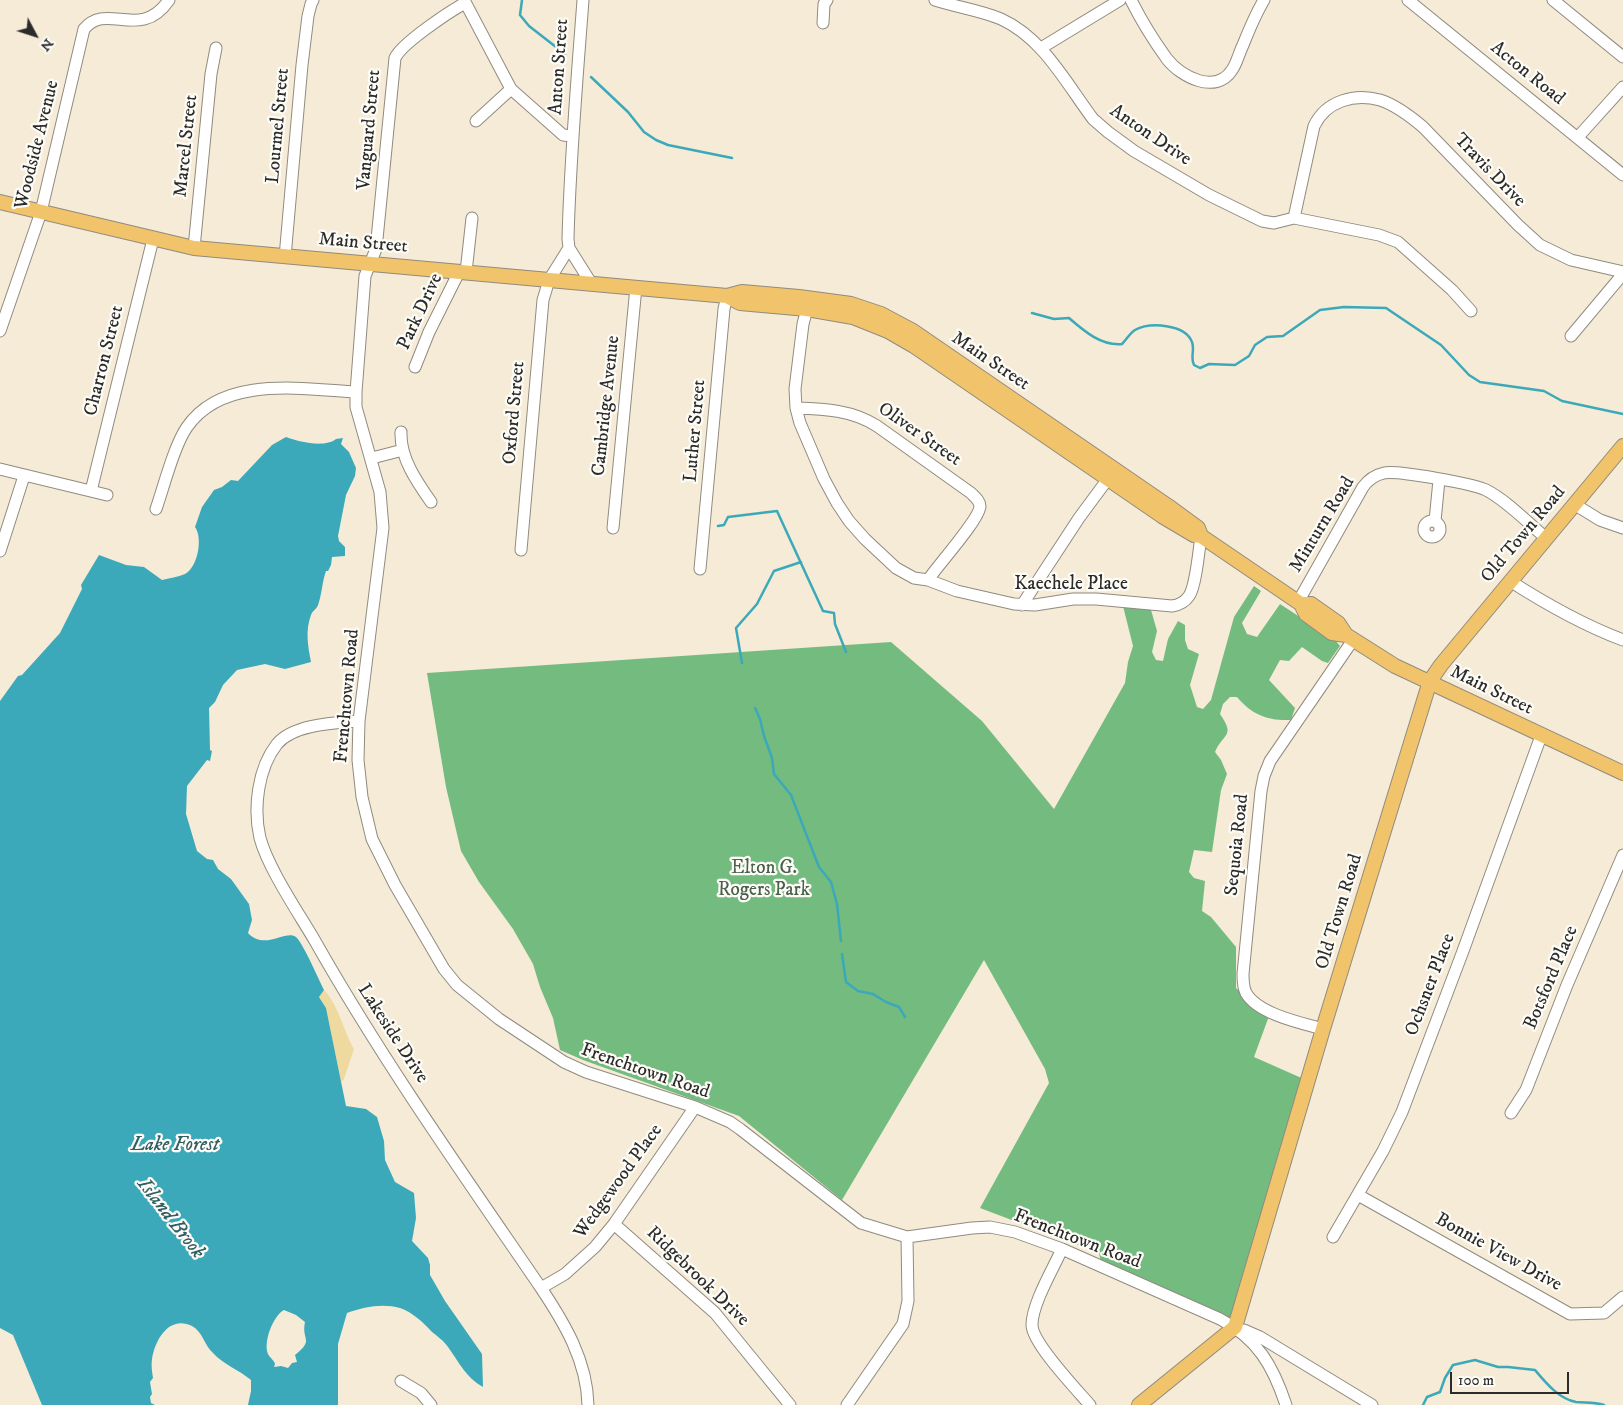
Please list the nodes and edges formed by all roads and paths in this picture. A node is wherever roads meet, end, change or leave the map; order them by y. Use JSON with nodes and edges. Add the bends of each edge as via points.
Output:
{"nodes":[{"id":1,"x":169,"y":0,"type":"edge"},
{"id":2,"x":314,"y":0,"type":"edge"},
{"id":3,"x":583,"y":0,"type":"edge"},
{"id":4,"x":827,"y":0,"type":"edge"},
{"id":5,"x":935,"y":0,"type":"edge"},
{"id":6,"x":1120,"y":0,"type":"edge"},
{"id":7,"x":1131,"y":0,"type":"edge"},
{"id":8,"x":1264,"y":0,"type":"edge"},
{"id":9,"x":1408,"y":0,"type":"edge"},
{"id":10,"x":1553,"y":0,"type":"edge"},
{"id":11,"x":465,"y":2,"type":"edge"},
{"id":12,"x":823,"y":23,"type":"dead end"},
{"id":13,"x":216,"y":48,"type":"dead end"},
{"id":14,"x":1042,"y":48,"type":"junction"},
{"id":15,"x":1623,"y":57,"type":"edge"},
{"id":16,"x":1623,"y":87,"type":"edge"},
{"id":17,"x":511,"y":89,"type":"junction"},
{"id":18,"x":476,"y":121,"type":"dead end"},
{"id":19,"x":572,"y":136,"type":"junction"},
{"id":20,"x":1578,"y":138,"type":"junction"},
{"id":21,"x":1623,"y":175,"type":"edge"},
{"id":22,"x":0,"y":202,"type":"edge"},
{"id":23,"x":40,"y":212,"type":"junction"},
{"id":24,"x":472,"y":218,"type":"dead end"},
{"id":25,"x":1294,"y":218,"type":"junction"},
{"id":26,"x":153,"y":239,"type":"junction"},
{"id":27,"x":194,"y":248,"type":"junction"},
{"id":28,"x":569,"y":248,"type":"junction"},
{"id":29,"x":285,"y":256,"type":"junction"},
{"id":30,"x":370,"y":264,"type":"junction"},
{"id":31,"x":463,"y":272,"type":"junction"},
{"id":32,"x":1623,"y":273,"type":"edge"},
{"id":33,"x":549,"y":280,"type":"junction"},
{"id":34,"x":591,"y":283,"type":"junction"},
{"id":35,"x":636,"y":287,"type":"junction"},
{"id":36,"x":727,"y":296,"type":"junction"},
{"id":37,"x":808,"y":303,"type":"junction"},
{"id":38,"x":1471,"y":311,"type":"dead end"},
{"id":39,"x":1,"y":324,"type":"edge"},
{"id":40,"x":1571,"y":336,"type":"dead end"},
{"id":41,"x":415,"y":368,"type":"dead end"},
{"id":42,"x":356,"y":392,"type":"junction"},
{"id":43,"x":796,"y":408,"type":"junction"},
{"id":44,"x":401,"y":432,"type":"dead end"},
{"id":45,"x":1623,"y":446,"type":"edge"},
{"id":46,"x":403,"y":450,"type":"junction"},
{"id":47,"x":372,"y":458,"type":"junction"},
{"id":48,"x":0,"y":469,"type":"edge"},
{"id":49,"x":1111,"y":474,"type":"junction"},
{"id":50,"x":24,"y":476,"type":"junction"},
{"id":51,"x":1439,"y":480,"type":"junction"},
{"id":52,"x":91,"y":491,"type":"junction"},
{"id":53,"x":107,"y":495,"type":"dead end"},
{"id":54,"x":432,"y":502,"type":"dead end"},
{"id":55,"x":1574,"y":504,"type":"junction"},
{"id":56,"x":156,"y":509,"type":"dead end"},
{"id":57,"x":1435,"y":521,"type":"dead end"},
{"id":58,"x":613,"y":528,"type":"dead end"},
{"id":59,"x":1623,"y":528,"type":"edge"},
{"id":60,"x":1201,"y":536,"type":"junction"},
{"id":61,"x":1546,"y":538,"type":"junction"},
{"id":62,"x":521,"y":550,"type":"dead end"},
{"id":63,"x":0,"y":552,"type":"edge"},
{"id":64,"x":700,"y":569,"type":"dead end"},
{"id":65,"x":928,"y":580,"type":"junction"},
{"id":66,"x":1510,"y":581,"type":"junction"},
{"id":67,"x":1300,"y":603,"type":"junction"},
{"id":68,"x":1022,"y":605,"type":"junction"},
{"id":69,"x":1349,"y":638,"type":"junction"},
{"id":70,"x":1623,"y":640,"type":"edge"},
{"id":71,"x":1430,"y":681,"type":"junction"},
{"id":72,"x":359,"y":721,"type":"junction"},
{"id":73,"x":1541,"y":736,"type":"junction"},
{"id":74,"x":1623,"y":773,"type":"edge"},
{"id":75,"x":1623,"y":855,"type":"edge"},
{"id":76,"x":1324,"y":1029,"type":"junction"},
{"id":77,"x":694,"y":1107,"type":"junction"},
{"id":78,"x":1512,"y":1113,"type":"dead end"},
{"id":79,"x":1358,"y":1194,"type":"junction"},
{"id":80,"x":614,"y":1224,"type":"junction"},
{"id":81,"x":907,"y":1237,"type":"junction"},
{"id":82,"x":1333,"y":1237,"type":"dead end"},
{"id":83,"x":1062,"y":1250,"type":"junction"},
{"id":84,"x":541,"y":1288,"type":"junction"},
{"id":85,"x":1623,"y":1297,"type":"edge"},
{"id":86,"x":1235,"y":1327,"type":"junction"},
{"id":87,"x":1281,"y":1349,"type":"junction"},
{"id":88,"x":1268,"y":1363,"type":"junction"},
{"id":89,"x":401,"y":1381,"type":"dead end"},
{"id":90,"x":431,"y":1405,"type":"edge"},
{"id":91,"x":588,"y":1405,"type":"edge"},
{"id":92,"x":790,"y":1405,"type":"edge"},
{"id":93,"x":847,"y":1405,"type":"edge"},
{"id":94,"x":1090,"y":1405,"type":"edge"},
{"id":95,"x":1140,"y":1405,"type":"edge"},
{"id":96,"x":1286,"y":1405,"type":"edge"},
{"id":97,"x":1372,"y":1405,"type":"edge"}],
"edges":[{"from":1,"to":23,"type":"street","name":"Woodside Avenue","via":[[147,20],[97,19],[84,29]]},
{"from":2,"to":29,"type":"street","name":"Lourmel Street","via":[[308,16],[302,65]]},
{"from":3,"to":19,"type":"street","name":"Anton Street"},
{"from":4,"to":12,"type":"street"},
{"from":5,"to":14,"type":"street","name":"Anton Drive","via":[[1001,19]]},
{"from":6,"to":14,"type":"street"},
{"from":7,"to":8,"type":"street","via":[[1167,59],[1192,78],[1208,83],[1222,80],[1232,70]]},
{"from":9,"to":20,"type":"street","name":"Acton Road"},
{"from":10,"to":15,"type":"street"},
{"from":11,"to":17,"type":"street"},
{"from":11,"to":30,"type":"street","name":"Vanguard Street","via":[[406,45],[395,58],[376,249]]},
{"from":13,"to":27,"type":"street","name":"Marcel Street"},
{"from":14,"to":25,"type":"street","name":"Anton Drive","via":[[1093,118],[1134,151],[1209,195],[1262,221],[1274,223]]},
{"from":16,"to":20,"type":"street"},
{"from":17,"to":18,"type":"street"},
{"from":17,"to":19,"type":"street","via":[[562,135]]},
{"from":19,"to":28,"type":"street","name":"Anton Street"},
{"from":20,"to":21,"type":"street","name":"Acton Road"},
{"from":22,"to":23,"type":"main road","name":"Main Street"},
{"from":23,"to":26,"type":"main road","name":"Main Street"},
{"from":23,"to":39,"type":"street","name":"Woodside Avenue"},
{"from":24,"to":31,"type":"street"},
{"from":25,"to":32,"type":"street","name":"Travis Drive","via":[[1314,126],[1322,113],[1333,104],[1356,98],[1381,100],[1423,127],[1540,245],[1571,260]]},
{"from":25,"to":38,"type":"street","via":[[1379,235],[1398,242]]},
{"from":26,"to":27,"type":"main road","name":"Main Street"},
{"from":26,"to":52,"type":"street","name":"Charron Street"},
{"from":27,"to":29,"type":"main road","name":"Main Street"},
{"from":28,"to":33,"type":"street","name":"Oxford Street"},
{"from":28,"to":34,"type":"street"},
{"from":29,"to":30,"type":"main road","name":"Main Street"},
{"from":30,"to":31,"type":"main road","name":"Main Street"},
{"from":30,"to":42,"type":"street","name":"Frenchtown Road","via":[[365,276]]},
{"from":31,"to":33,"type":"main road","name":"Main Street"},
{"from":31,"to":41,"type":"street","name":"Park Drive","via":[[429,332]]},
{"from":32,"to":40,"type":"street"},
{"from":33,"to":34,"type":"main road","name":"Main Street"},
{"from":33,"to":62,"type":"street","name":"Oxford Street","via":[[543,300]]},
{"from":34,"to":35,"type":"main road","name":"Main Street"},
{"from":35,"to":36,"type":"main road","name":"Main Street"},
{"from":35,"to":58,"type":"street","name":"Cambridge Avenue"},
{"from":36,"to":37,"type":"main road","name":"Main Street","via":[[740,303]]},
{"from":36,"to":64,"type":"street","name":"Luther Street"},
{"from":37,"to":43,"type":"street","name":"Kaechele Place","via":[[798,361]]},
{"from":37,"to":49,"type":"main road","name":"Main Street","via":[[899,330]]},
{"from":42,"to":47,"type":"street","name":"Frenchtown Road","via":[[356,407]]},
{"from":42,"to":56,"type":"street","via":[[269,387],[215,403],[196,417],[180,440]]},
{"from":43,"to":65,"type":"street","name":"Kaechele Place","via":[[824,479],[849,521],[896,568],[914,578]]},
{"from":43,"to":65,"type":"street","name":"Oliver Street","via":[[835,410],[870,421],[971,493],[980,504],[973,520]]},
{"from":44,"to":46,"type":"street"},
{"from":45,"to":55,"type":"main road","name":"Old Town Road"},
{"from":46,"to":47,"type":"street"},
{"from":46,"to":54,"type":"street"},
{"from":47,"to":72,"type":"street","name":"Frenchtown Road","via":[[382,504],[383,528]]},
{"from":48,"to":50,"type":"street"},
{"from":49,"to":60,"type":"main road","name":"Main Street","via":[[1194,535]]},
{"from":49,"to":68,"type":"street"},
{"from":50,"to":52,"type":"street"},
{"from":50,"to":63,"type":"street"},
{"from":51,"to":57,"type":"street"},
{"from":51,"to":61,"type":"street","name":"Minturn Road","via":[[1485,490]]},
{"from":51,"to":67,"type":"street","name":"Minturn Road","via":[[1392,472],[1379,474],[1368,481]]},
{"from":52,"to":53,"type":"street"},
{"from":55,"to":59,"type":"street","via":[[1600,520]]},
{"from":55,"to":61,"type":"main road","name":"Old Town Road"},
{"from":60,"to":67,"type":"main road","name":"Main Street"},
{"from":60,"to":68,"type":"street","name":"Kaechele Place","via":[[1192,590],[1179,605],[1096,598]]},
{"from":61,"to":66,"type":"main road","name":"Old Town Road"},
{"from":65,"to":68,"type":"street","name":"Kaechele Place","via":[[957,591]]},
{"from":66,"to":70,"type":"street","via":[[1563,614]]},
{"from":66,"to":71,"type":"main road","name":"Old Town Road"},
{"from":67,"to":69,"type":"main road","name":"Main Street","via":[[1310,604],[1338,623]]},
{"from":69,"to":71,"type":"main road","name":"Main Street","via":[[1395,666]]},
{"from":69,"to":76,"type":"street","name":"Sequoia Road","via":[[1270,761],[1264,776],[1243,974],[1245,992],[1257,1005]]},
{"from":71,"to":73,"type":"main road","name":"Main Street"},
{"from":71,"to":76,"type":"main road","name":"Old Town Road"},
{"from":72,"to":77,"type":"street","name":"Frenchtown Road","via":[[360,783],[372,839],[395,885],[444,969],[457,985],[499,1019],[564,1062]]},
{"from":72,"to":84,"type":"street","name":"Lakeside Drive","via":[[309,728],[287,736],[277,745],[268,759],[260,784],[257,822],[262,844],[278,878],[365,1027]]},
{"from":73,"to":74,"type":"main road","name":"Main Street"},
{"from":73,"to":79,"type":"street","name":"Ochsner Place","via":[[1402,1112]]},
{"from":75,"to":78,"type":"street","name":"Botsford Place","via":[[1526,1090]]},
{"from":76,"to":86,"type":"main road","name":"Old Town Road"},
{"from":77,"to":80,"type":"street","name":"Wedgewood Place"},
{"from":77,"to":81,"type":"street","name":"Frenchtown Road","via":[[740,1129],[861,1224]]},
{"from":79,"to":82,"type":"street","name":"Ochsner Place"},
{"from":79,"to":85,"type":"street","name":"Bonnie View Drive","via":[[1570,1314],[1604,1313]]},
{"from":80,"to":84,"type":"street","name":"Wedgewood Place","via":[[576,1266]]},
{"from":80,"to":92,"type":"street","name":"Ridgebrook Drive","via":[[715,1313]]},
{"from":81,"to":83,"type":"street","name":"Frenchtown Road","via":[[990,1227],[1015,1232]]},
{"from":81,"to":93,"type":"street","via":[[908,1301],[903,1324]]},
{"from":83,"to":86,"type":"street","name":"Frenchtown Road"},
{"from":83,"to":94,"type":"street","via":[[1037,1304],[1032,1326],[1043,1348]]},
{"from":84,"to":91,"type":"street","name":"Lakeside Drive","via":[[576,1349],[584,1374]]},
{"from":86,"to":87,"type":"street"},
{"from":86,"to":88,"type":"street","name":"Frenchtown Road","via":[[1253,1342]]},
{"from":86,"to":95,"type":"main road"},
{"from":87,"to":88,"type":"street"},
{"from":87,"to":97,"type":"street"},
{"from":88,"to":96,"type":"street","name":"Frenchtown Road"},
{"from":89,"to":90,"type":"street","via":[[421,1393]]}]}
